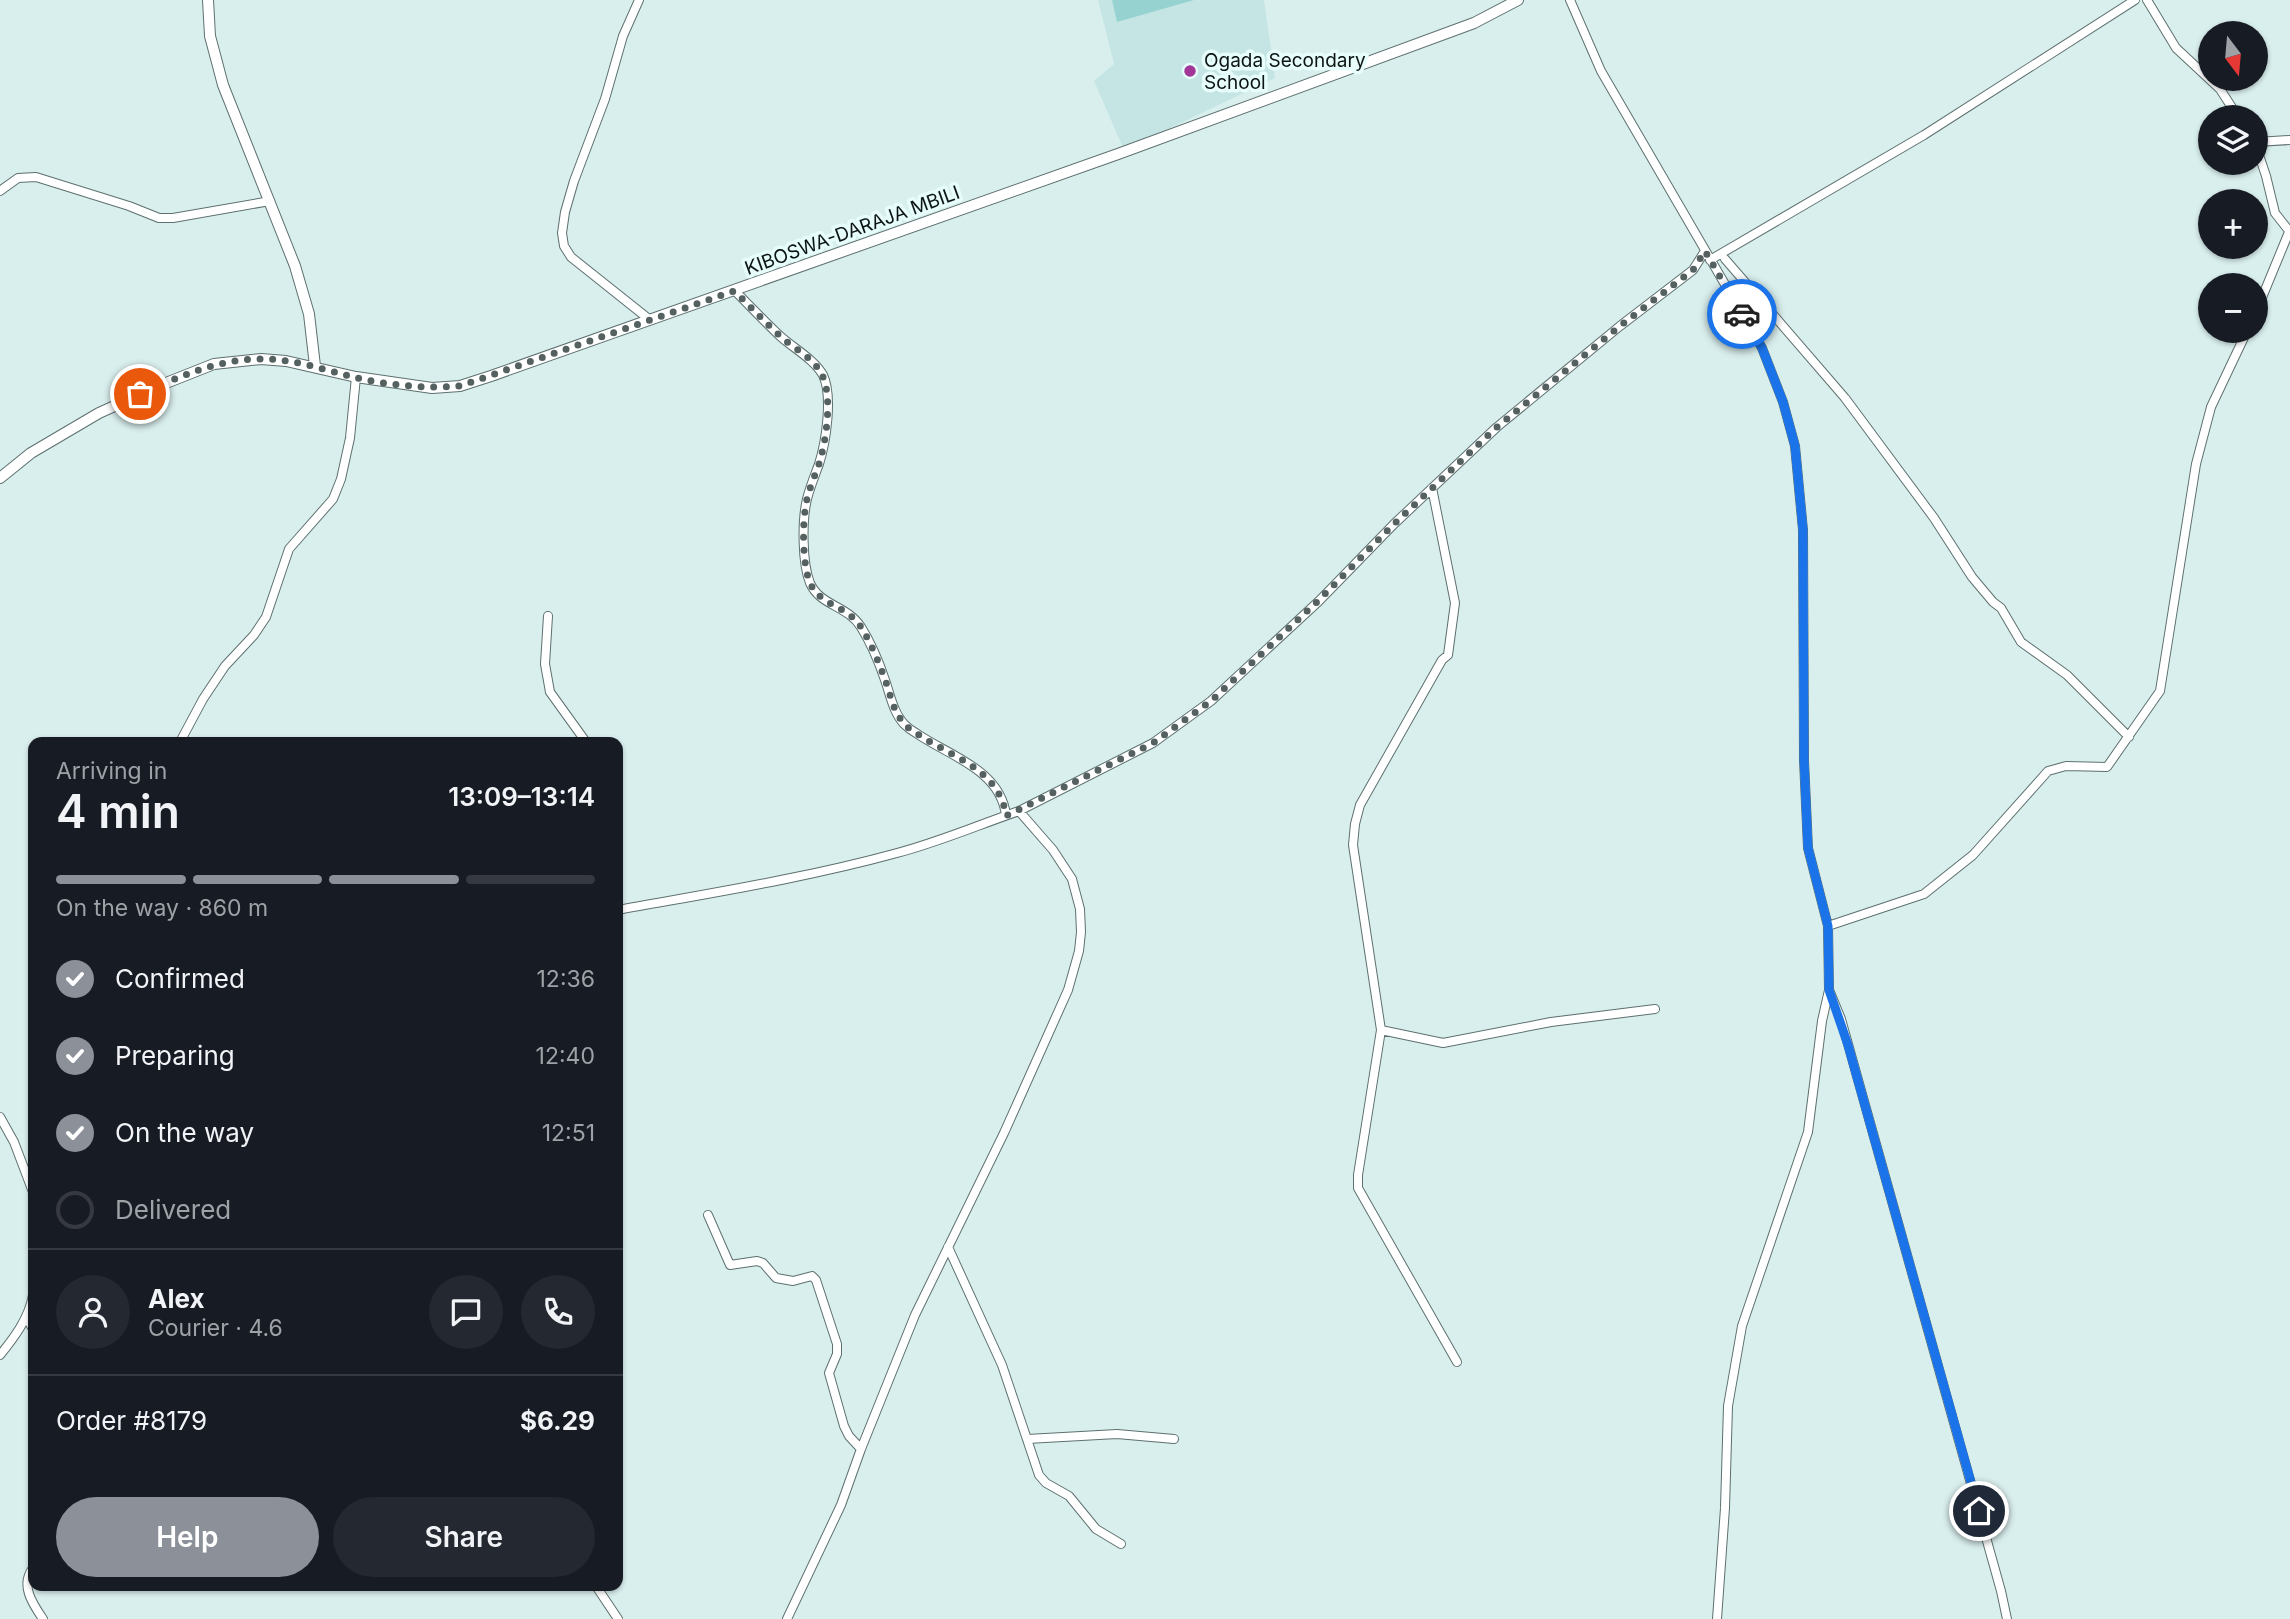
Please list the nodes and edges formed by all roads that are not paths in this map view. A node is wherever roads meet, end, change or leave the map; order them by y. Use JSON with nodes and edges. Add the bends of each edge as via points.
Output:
{"nodes":[{"id":1,"x":208,"y":0,"type":"edge"},
{"id":2,"x":639,"y":0,"type":"edge"},
{"id":3,"x":1518,"y":0,"type":"edge"},
{"id":4,"x":1570,"y":0,"type":"edge"},
{"id":5,"x":2135,"y":0,"type":"edge"},
{"id":6,"x":2147,"y":0,"type":"edge"},
{"id":7,"x":2230,"y":105,"type":"edge"},
{"id":8,"x":2290,"y":140,"type":"edge"},
{"id":9,"x":2268,"y":143,"type":"edge"},
{"id":10,"x":2266,"y":175,"type":"edge"},
{"id":11,"x":0,"y":191,"type":"edge"},
{"id":12,"x":270,"y":201,"type":"junction"},
{"id":13,"x":2289,"y":232,"type":"edge"},
{"id":14,"x":1705,"y":251,"type":"junction"},
{"id":15,"x":1725,"y":259,"type":"dead end"},
{"id":16,"x":1710,"y":260,"type":"junction"},
{"id":17,"x":2268,"y":283,"type":"edge"},
{"id":18,"x":734,"y":291,"type":"junction"},
{"id":19,"x":650,"y":320,"type":"junction"},
{"id":20,"x":2241,"y":343,"type":"edge"},
{"id":21,"x":315,"y":366,"type":"junction"},
{"id":22,"x":356,"y":377,"type":"junction"},
{"id":23,"x":0,"y":478,"type":"edge"},
{"id":24,"x":1432,"y":488,"type":"junction"},
{"id":25,"x":548,"y":615,"type":"dead end"},
{"id":26,"x":183,"y":737,"type":"edge"},
{"id":27,"x":582,"y":737,"type":"edge"},
{"id":28,"x":2129,"y":737,"type":"junction"},
{"id":29,"x":1019,"y":811,"type":"junction"},
{"id":30,"x":1006,"y":816,"type":"junction"},
{"id":31,"x":623,"y":909,"type":"edge"},
{"id":32,"x":1828,"y":926,"type":"junction"},
{"id":33,"x":1829,"y":990,"type":"junction"},
{"id":34,"x":1655,"y":1009,"type":"dead end"},
{"id":35,"x":1381,"y":1031,"type":"junction"},
{"id":36,"x":0,"y":1117,"type":"edge"},
{"id":37,"x":27,"y":1174,"type":"joint"},
{"id":38,"x":28,"y":1177,"type":"edge"},
{"id":39,"x":708,"y":1215,"type":"dead end"},
{"id":40,"x":948,"y":1247,"type":"junction"},
{"id":41,"x":28,"y":1311,"type":"edge"},
{"id":42,"x":26,"y":1317,"type":"junction"},
{"id":43,"x":28,"y":1320,"type":"edge"},
{"id":44,"x":0,"y":1355,"type":"edge"},
{"id":45,"x":1457,"y":1362,"type":"dead end"},
{"id":46,"x":1027,"y":1439,"type":"junction"},
{"id":47,"x":1174,"y":1439,"type":"dead end"},
{"id":48,"x":860,"y":1448,"type":"junction"},
{"id":49,"x":1121,"y":1544,"type":"dead end"},
{"id":50,"x":28,"y":1575,"type":"edge"},
{"id":51,"x":599,"y":1591,"type":"edge"},
{"id":52,"x":43,"y":1619,"type":"edge"},
{"id":53,"x":618,"y":1619,"type":"edge"},
{"id":54,"x":787,"y":1619,"type":"edge"},
{"id":55,"x":1717,"y":1619,"type":"edge"},
{"id":56,"x":2007,"y":1619,"type":"edge"}],
"edges":[{"from":1,"to":12,"type":"main road","via":[[210,36],[223,85]]},
{"from":2,"to":19,"type":"street","via":[[574,181],[562,233],[572,257]]},
{"from":3,"to":18,"type":"main road","name":"KIBOSWA-DARAJA MBILI","via":[[1474,23]]},
{"from":4,"to":14,"type":"street","via":[[1601,71]]},
{"from":5,"to":16,"type":"street","via":[[1924,135]]},
{"from":6,"to":7,"type":"street","via":[[2176,48],[2220,89]]},
{"from":8,"to":9,"type":"street"},
{"from":10,"to":13,"type":"street","via":[[2275,213]]},
{"from":11,"to":12,"type":"street","via":[[18,178],[36,177],[159,218]]},
{"from":12,"to":21,"type":"main road","via":[[309,314]]},
{"from":13,"to":17,"type":"street"},
{"from":14,"to":16,"type":"street"},
{"from":14,"to":24,"type":"street","via":[[1693,270],[1497,427]]},
{"from":15,"to":28,"type":"street","via":[[1845,398],[1972,577],[2001,608],[2021,642],[2067,675]]},
{"from":16,"to":32,"type":"street","via":[[1762,348],[1795,446],[1803,530],[1808,848]]},
{"from":18,"to":19,"type":"main road","name":"KIBOSWA-DARAJA MBILI"},
{"from":18,"to":30,"type":"street","via":[[816,366],[826,384],[822,448],[804,523],[810,583],[817,595],[855,618],[904,724],[971,764],[999,793]]},
{"from":19,"to":22,"type":"main road","name":"KIBOSWA-DARAJA MBILI","via":[[460,386],[432,388]]},
{"from":20,"to":28,"type":"street","via":[[2211,407],[2196,464],[2160,691]]},
{"from":21,"to":22,"type":"main road","name":"KIBOSWA-DARAJA MBILI"},
{"from":21,"to":23,"type":"main road","name":"KIBOSWA-DARAJA MBILI","via":[[261,359],[214,364],[99,413]]},
{"from":22,"to":26,"type":"street","via":[[351,438],[333,499],[289,549],[266,617],[218,677]]},
{"from":24,"to":29,"type":"street","via":[[1211,701],[1153,743]]},
{"from":24,"to":35,"type":"street","via":[[1455,603],[1447,655],[1360,805],[1353,835]]},
{"from":25,"to":27,"type":"street","via":[[545,664],[550,692]]},
{"from":28,"to":32,"type":"street","via":[[2107,767],[2066,766],[2048,771],[1973,855],[1924,894]]},
{"from":29,"to":30,"type":"street"},
{"from":29,"to":40,"type":"street","via":[[1054,850],[1072,879],[1080,909],[1079,951],[1068,990],[1038,1059]]},
{"from":30,"to":31,"type":"street","via":[[898,853]]},
{"from":32,"to":33,"type":"street"},
{"from":33,"to":55,"type":"street","via":[[1808,1132],[1739,1339],[1728,1406]]},
{"from":33,"to":56,"type":"street","via":[[1841,1019]]},
{"from":34,"to":35,"type":"street","via":[[1551,1022],[1443,1043]]},
{"from":35,"to":45,"type":"street","via":[[1358,1188]]},
{"from":36,"to":37,"type":"street"},
{"from":37,"to":38,"type":"street"},
{"from":39,"to":48,"type":"street","via":[[730,1265],[757,1261],[776,1278],[793,1281],[812,1276],[816,1280],[837,1344],[830,1373],[844,1426]]},
{"from":40,"to":46,"type":"street","via":[[1002,1365]]},
{"from":40,"to":48,"type":"street"},
{"from":41,"to":42,"type":"street"},
{"from":42,"to":43,"type":"street"},
{"from":42,"to":44,"type":"street"},
{"from":46,"to":47,"type":"street","via":[[1118,1434]]},
{"from":46,"to":49,"type":"street","via":[[1042,1479],[1069,1496],[1096,1529]]},
{"from":48,"to":54,"type":"street","via":[[841,1505]]},
{"from":50,"to":52,"type":"street","via":[[29,1597]]},
{"from":51,"to":53,"type":"street"}]}
